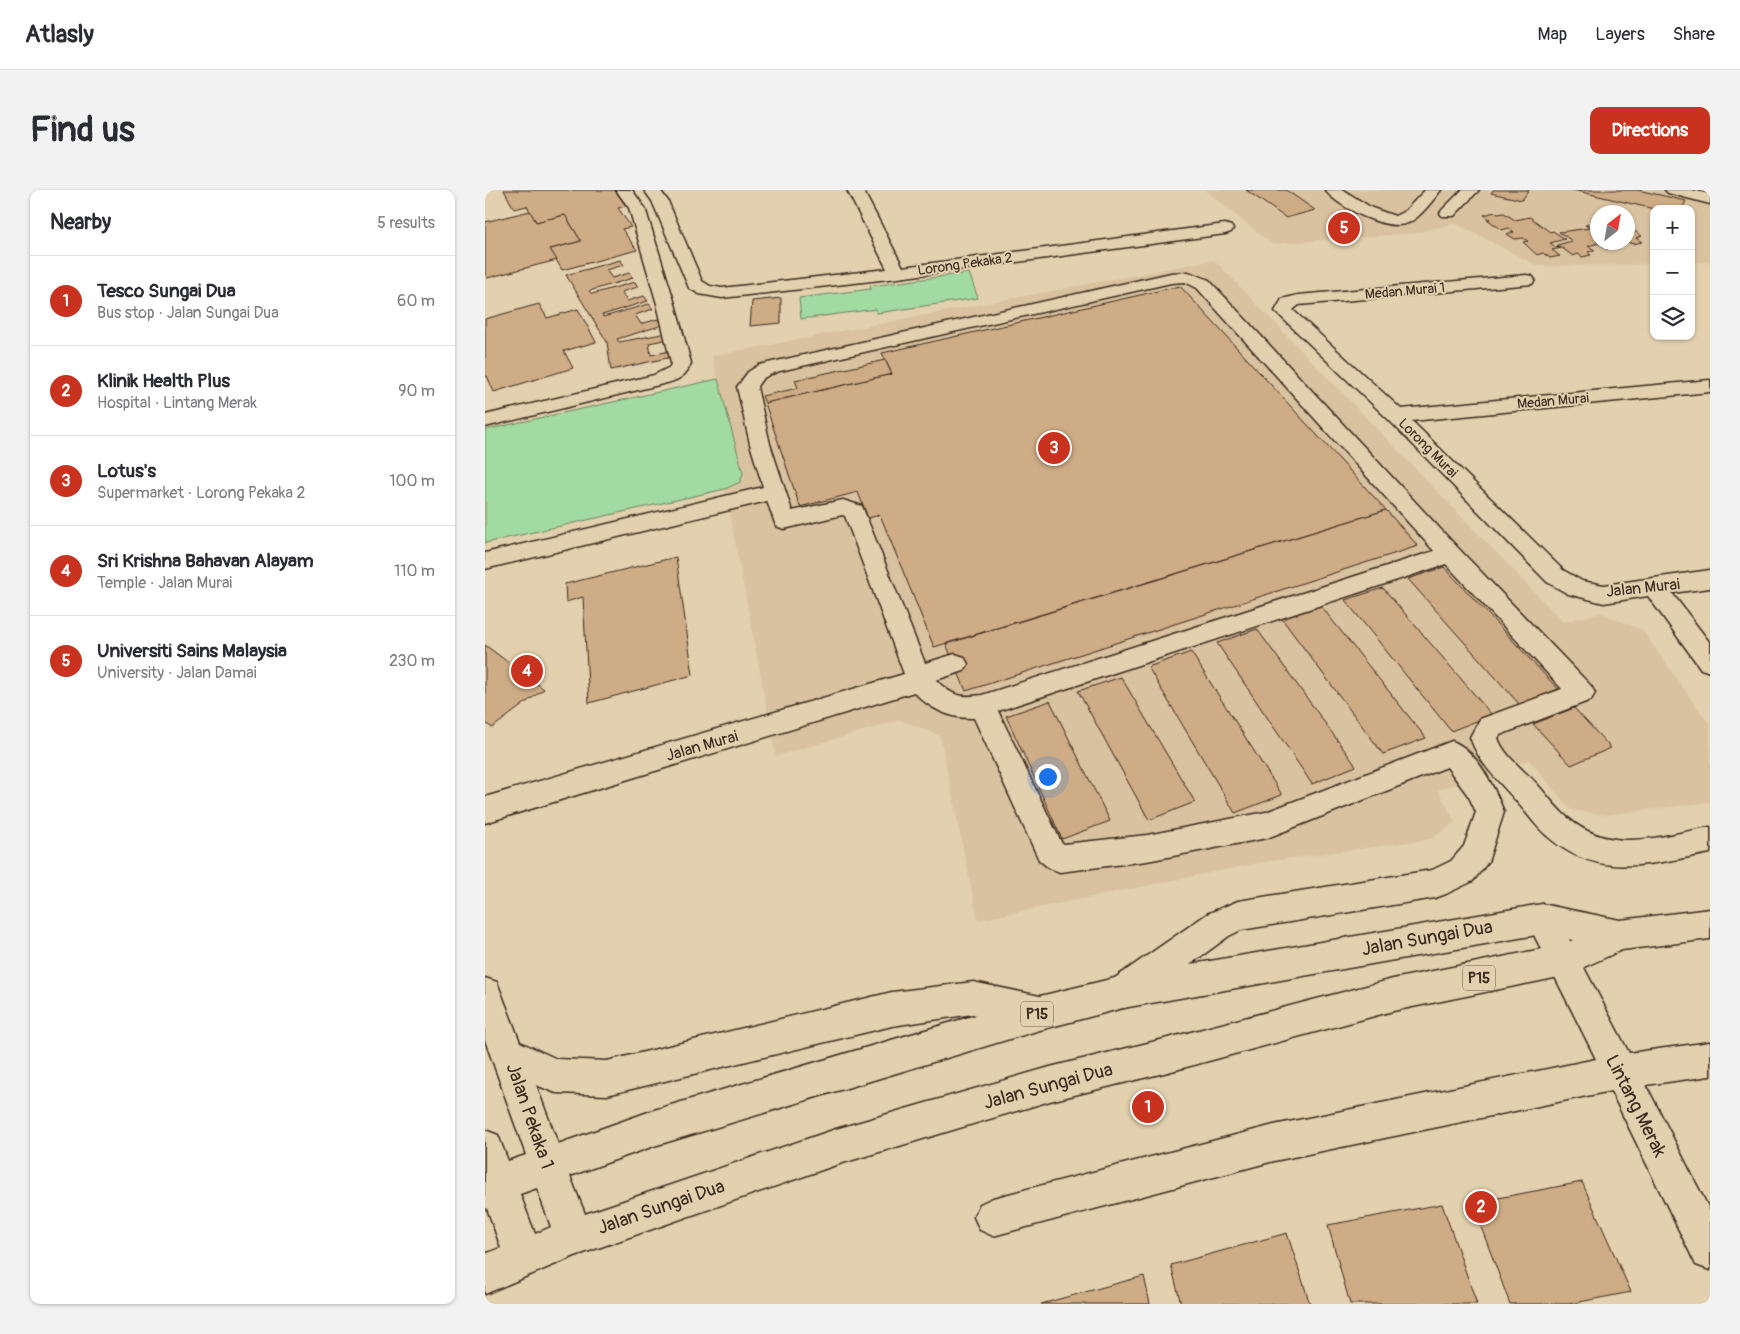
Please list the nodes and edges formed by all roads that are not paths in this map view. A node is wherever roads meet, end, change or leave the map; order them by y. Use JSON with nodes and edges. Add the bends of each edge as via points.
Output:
{"nodes":[{"id":1,"x":624,"y":190,"type":"edge"},
{"id":2,"x":651,"y":190,"type":"edge"},
{"id":3,"x":855,"y":190,"type":"edge"},
{"id":4,"x":1333,"y":190,"type":"edge"},
{"id":5,"x":1433,"y":190,"type":"edge"},
{"id":6,"x":1471,"y":190,"type":"edge"},
{"id":7,"x":1673,"y":190,"type":"edge"},
{"id":8,"x":1710,"y":199,"type":"edge"},
{"id":9,"x":1448,"y":213,"type":"dead end"},
{"id":10,"x":1225,"y":229,"type":"dead end"},
{"id":11,"x":898,"y":274,"type":"junction"},
{"id":12,"x":1526,"y":280,"type":"dead end"},
{"id":13,"x":705,"y":290,"type":"junction"},
{"id":14,"x":677,"y":302,"type":"junction"},
{"id":15,"x":1285,"y":306,"type":"joint"},
{"id":16,"x":1710,"y":386,"type":"edge"},
{"id":17,"x":1396,"y":416,"type":"junction"},
{"id":18,"x":485,"y":421,"type":"edge"},
{"id":19,"x":774,"y":492,"type":"junction"},
{"id":20,"x":1450,"y":554,"type":"junction"},
{"id":21,"x":485,"y":561,"type":"edge"},
{"id":22,"x":1710,"y":579,"type":"edge"},
{"id":23,"x":1654,"y":587,"type":"junction"},
{"id":24,"x":1576,"y":588,"type":"joint"},
{"id":25,"x":1710,"y":662,"type":"edge"},
{"id":26,"x":955,"y":664,"type":"dead end"},
{"id":27,"x":918,"y":678,"type":"junction"},
{"id":28,"x":982,"y":706,"type":"junction"},
{"id":29,"x":485,"y":810,"type":"edge"},
{"id":30,"x":1708,"y":843,"type":"edge"},
{"id":31,"x":1542,"y":919,"type":"junction"},
{"id":32,"x":1710,"y":924,"type":"edge"},
{"id":33,"x":1621,"y":935,"type":"junction"},
{"id":34,"x":1564,"y":960,"type":"junction"},
{"id":35,"x":1123,"y":992,"type":"junction"},
{"id":36,"x":485,"y":994,"type":"edge"},
{"id":37,"x":1040,"y":1013,"type":"junction"},
{"id":38,"x":509,"y":1055,"type":"junction"},
{"id":39,"x":1710,"y":1059,"type":"edge"},
{"id":40,"x":1619,"y":1072,"type":"junction"},
{"id":41,"x":485,"y":1148,"type":"edge"},
{"id":42,"x":547,"y":1166,"type":"junction"},
{"id":43,"x":492,"y":1187,"type":"edge"},
{"id":44,"x":993,"y":1217,"type":"dead end"},
{"id":45,"x":574,"y":1238,"type":"junction"},
{"id":46,"x":1710,"y":1251,"type":"edge"},
{"id":47,"x":524,"y":1258,"type":"junction"},
{"id":48,"x":485,"y":1274,"type":"edge"}],
"edges":[{"from":1,"to":14,"type":"street","via":[[637,208]]},
{"from":2,"to":13,"type":"street","via":[[660,201],[695,284]]},
{"from":3,"to":11,"type":"street"},
{"from":4,"to":5,"type":"street","via":[[1380,218],[1392,221],[1404,219]]},
{"from":6,"to":9,"type":"street"},
{"from":7,"to":8,"type":"street"},
{"from":10,"to":11,"type":"street","name":"Lorong Pekaka 2"},
{"from":11,"to":13,"type":"street","name":"Lorong Pekaka 2","via":[[722,294]]},
{"from":12,"to":15,"type":"street","name":"Medan Murai 1","via":[[1298,300]]},
{"from":13,"to":14,"type":"street"},
{"from":14,"to":18,"type":"street","via":[[681,363],[680,369],[672,375]]},
{"from":15,"to":17,"type":"street","name":"Lorong Murai","via":[[1284,311]]},
{"from":16,"to":17,"type":"street","name":"Medan Murai"},
{"from":17,"to":24,"type":"street","name":"Lorong Murai","via":[[1555,576]]},
{"from":19,"to":20,"type":"street","via":[[747,386],[750,378],[762,371],[1178,277],[1195,279],[1203,284],[1411,524]]},
{"from":19,"to":21,"type":"street"},
{"from":19,"to":27,"type":"street","via":[[784,521],[843,507],[854,511]]},
{"from":20,"to":28,"type":"street"},
{"from":20,"to":30,"type":"street","via":[[1582,693],[1490,727],[1483,737],[1486,746],[1558,828],[1587,846],[1609,854]]},
{"from":22,"to":23,"type":"street","name":"Jalan Murai"},
{"from":23,"to":24,"type":"street","name":"Jalan Murai","via":[[1604,594]]},
{"from":23,"to":25,"type":"street"},
{"from":26,"to":27,"type":"street","name":"Jalan Murai"},
{"from":27,"to":28,"type":"street","via":[[935,698],[955,706]]},
{"from":27,"to":29,"type":"street","name":"Jalan Murai"},
{"from":28,"to":35,"type":"street","via":[[1050,851],[1060,858],[1147,848],[1267,825],[1452,753],[1481,790],[1490,812],[1477,853],[1462,871],[1435,884],[1238,916],[1218,925]]},
{"from":31,"to":33,"type":"street","name":"Jalan Sungai Dua","number":"P15"},
{"from":31,"to":34,"type":"street","name":"Lintang Merak"},
{"from":31,"to":35,"type":"street","name":"Jalan Sungai Dua","number":"P15"},
{"from":32,"to":33,"type":"street","name":"Jalan Sungai Dua","number":"P15"},
{"from":33,"to":34,"type":"street","name":"Jalan Sungai Dua","number":"P15"},
{"from":34,"to":40,"type":"street","name":"Lintang Merak"},
{"from":34,"to":45,"type":"street","name":"Jalan Sungai Dua","number":"P15","via":[[1393,995],[1050,1084],[836,1147]]},
{"from":35,"to":37,"type":"street","name":"Jalan Sungai Dua","number":"P15"},
{"from":36,"to":38,"type":"street","name":"Jalan Pekaka 1"},
{"from":37,"to":38,"type":"street","via":[[973,998],[892,1009],[607,1078],[556,1076]]},
{"from":37,"to":42,"type":"street","name":"Jalan Sungai Dua","number":"P15","via":[[654,1128]]},
{"from":38,"to":42,"type":"street","name":"Jalan Pekaka 1"},
{"from":39,"to":40,"type":"street"},
{"from":40,"to":44,"type":"street","via":[[1274,1143]]},
{"from":40,"to":46,"type":"street","name":"Lintang Merak"},
{"from":41,"to":43,"type":"street"},
{"from":42,"to":43,"type":"street","name":"Jalan Sungai Dua","number":"P15"},
{"from":42,"to":45,"type":"street","name":"Jalan Pekaka 1"},
{"from":43,"to":47,"type":"street"},
{"from":45,"to":47,"type":"street","name":"Jalan Sungai Dua","number":"P15"},
{"from":47,"to":48,"type":"street","name":"Jalan Sungai Dua","number":"P15"}]}
